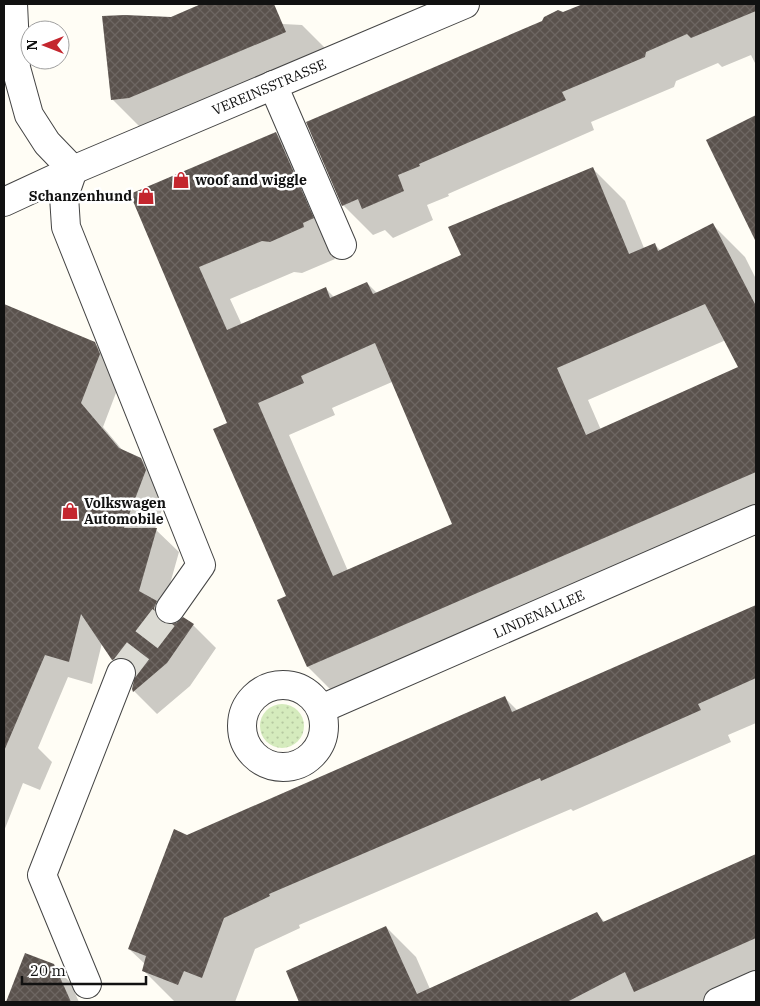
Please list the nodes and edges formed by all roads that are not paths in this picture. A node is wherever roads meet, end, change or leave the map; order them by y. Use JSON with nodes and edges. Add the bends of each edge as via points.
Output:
{"nodes":[{"id":1,"x":12,"y":4,"type":"edge"},
{"id":2,"x":465,"y":4,"type":"edge"},
{"id":3,"x":273,"y":85,"type":"junction"},
{"id":4,"x":73,"y":170,"type":"junction"},
{"id":5,"x":4,"y":202,"type":"edge"},
{"id":6,"x":342,"y":245,"type":"dead end"},
{"id":7,"x":756,"y":519,"type":"edge"},
{"id":8,"x":170,"y":609,"type":"tunnel mouth"},
{"id":9,"x":121,"y":673,"type":"tunnel mouth"},
{"id":10,"x":321,"y":709,"type":"dead end"},
{"id":11,"x":87,"y":984,"type":"dead end"},
{"id":12,"x":756,"y":985,"type":"edge"},
{"id":13,"x":718,"y":1002,"type":"edge"}],
"edges":[{"from":1,"to":4,"type":"street","via":[[16,68],[29,115],[46,143]]},
{"from":2,"to":3,"type":"street","name":"VEREINSSTRASSE"},
{"from":3,"to":4,"type":"street","name":"VEREINSSTRASSE"},
{"from":3,"to":6,"type":"street"},
{"from":4,"to":5,"type":"street","name":"VEREINSSTRASSE"},
{"from":4,"to":8,"type":"street","via":[[64,196],[66,227],[201,565]]},
{"from":7,"to":10,"type":"street","name":"LINDENALLEE"},
{"from":9,"to":11,"type":"street","via":[[42,875]]},
{"from":12,"to":13,"type":"street"}]}
